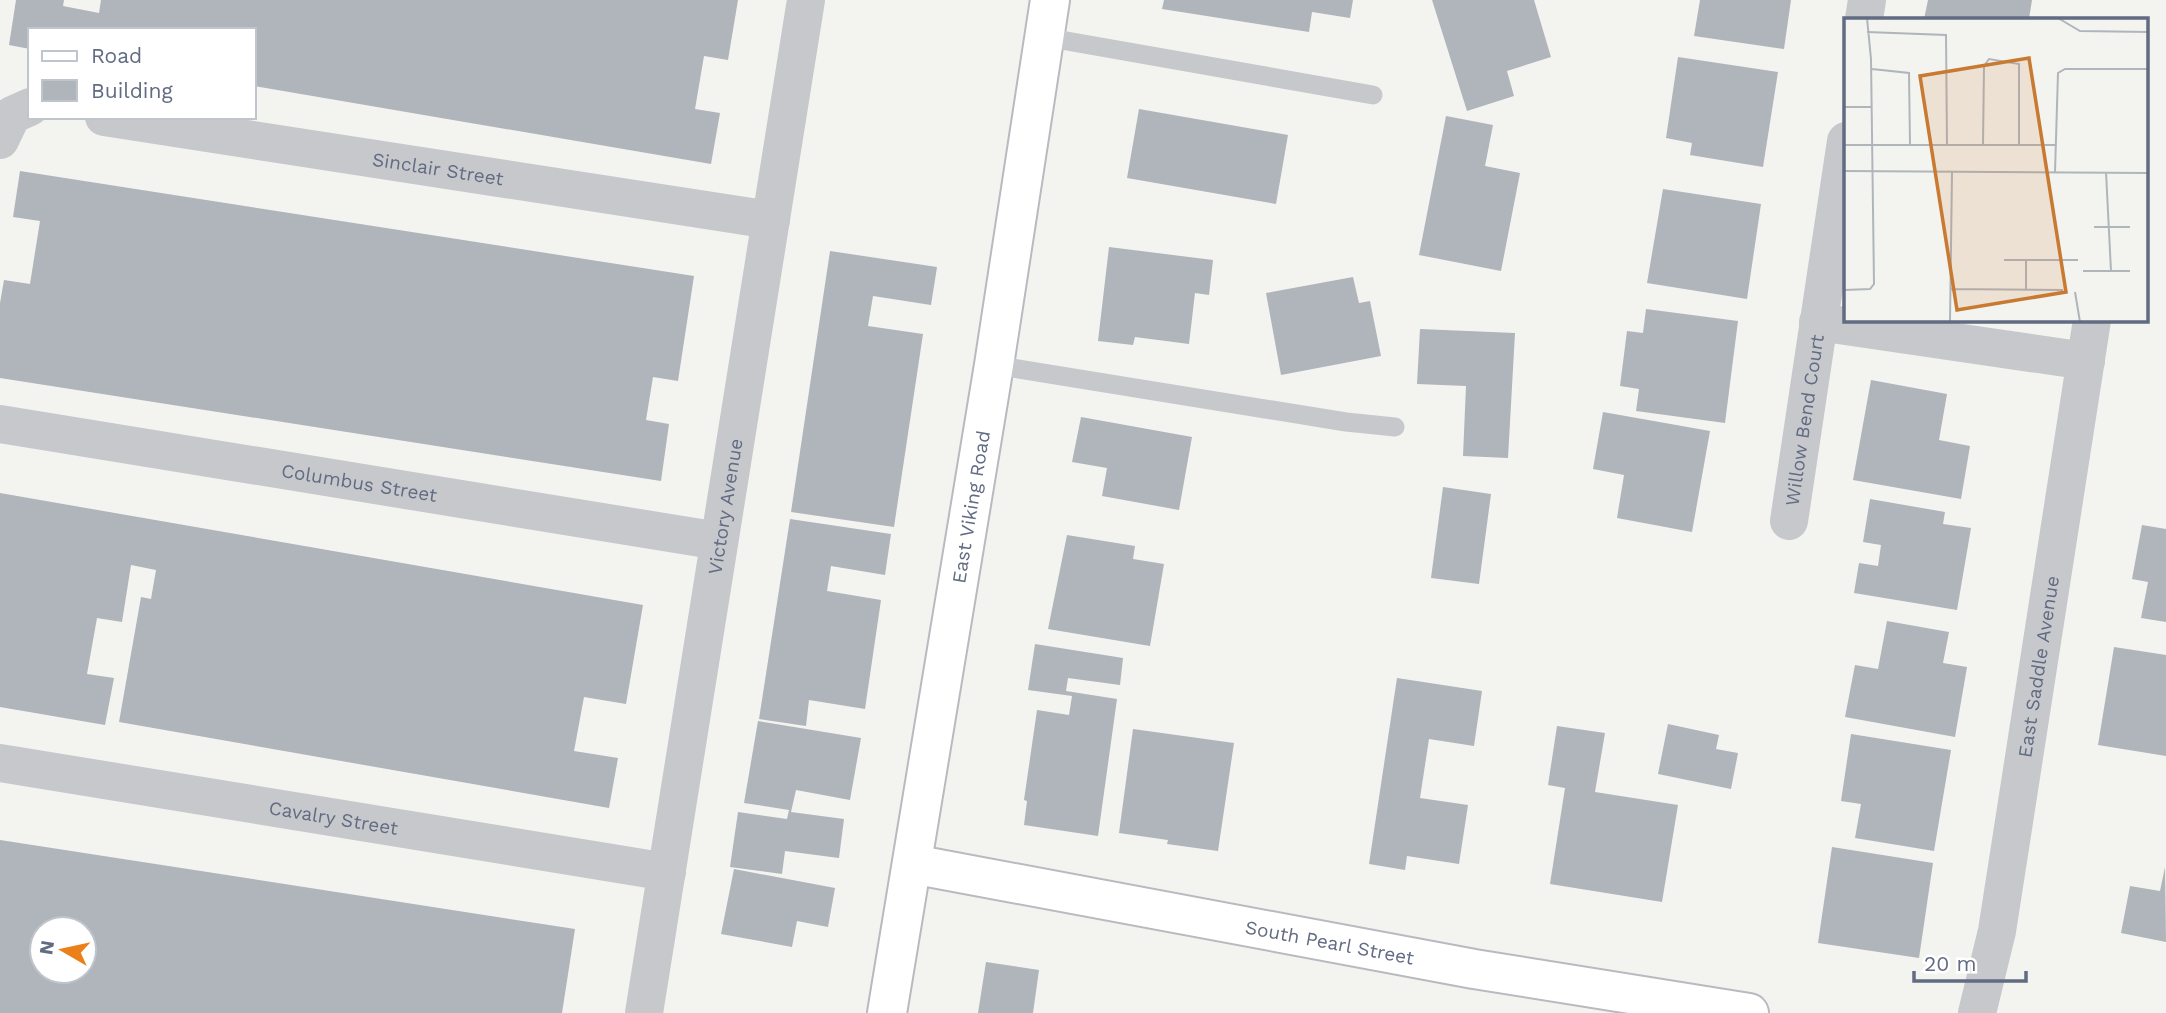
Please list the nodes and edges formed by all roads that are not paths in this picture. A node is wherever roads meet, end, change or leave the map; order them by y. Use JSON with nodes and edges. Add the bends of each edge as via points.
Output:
{"nodes":[{"id":1,"x":806,"y":0,"type":"edge"},
{"id":2,"x":1050,"y":0,"type":"edge"},
{"id":3,"x":1867,"y":0,"type":"edge"},
{"id":4,"x":1864,"y":18,"type":"edge"},
{"id":5,"x":1044,"y":37,"type":"junction"},
{"id":6,"x":1373,"y":95,"type":"dead end"},
{"id":7,"x":117,"y":119,"type":"edge"},
{"id":8,"x":1844,"y":154,"type":"edge"},
{"id":9,"x":771,"y":220,"type":"junction"},
{"id":10,"x":1818,"y":322,"type":"junction"},
{"id":11,"x":2092,"y":322,"type":"edge"},
{"id":12,"x":2086,"y":361,"type":"junction"},
{"id":13,"x":994,"y":365,"type":"junction"},
{"id":14,"x":0,"y":424,"type":"edge"},
{"id":15,"x":1395,"y":427,"type":"dead end"},
{"id":16,"x":1789,"y":521,"type":"dead end"},
{"id":17,"x":719,"y":541,"type":"junction"},
{"id":18,"x":0,"y":764,"type":"edge"},
{"id":19,"x":912,"y":864,"type":"junction"},
{"id":20,"x":667,"y":872,"type":"junction"},
{"id":21,"x":644,"y":1013,"type":"edge"},
{"id":22,"x":887,"y":1013,"type":"edge"},
{"id":23,"x":1749,"y":1013,"type":"edge"},
{"id":24,"x":1977,"y":1013,"type":"edge"}],
"edges":[{"from":1,"to":9,"type":"street","name":"Victory Avenue"},
{"from":2,"to":5,"type":"street","name":"East Viking Road"},
{"from":3,"to":4,"type":"street"},
{"from":5,"to":6,"type":"lane"},
{"from":5,"to":13,"type":"street","name":"East Viking Road"},
{"from":7,"to":9,"type":"street","name":"Sinclair Street"},
{"from":8,"to":10,"type":"street","name":"Willow Bend Court"},
{"from":9,"to":17,"type":"street","name":"Victory Avenue"},
{"from":10,"to":12,"type":"street","name":"Willow Bend Court"},
{"from":10,"to":16,"type":"street","name":"Willow Bend Court"},
{"from":11,"to":12,"type":"street","name":"East Saddle Avenue"},
{"from":12,"to":24,"type":"street","name":"East Saddle Avenue","via":[[1997,932]]},
{"from":13,"to":15,"type":"lane"},
{"from":13,"to":19,"type":"street","name":"East Viking Road"},
{"from":14,"to":17,"type":"street","name":"Columbus Street"},
{"from":17,"to":20,"type":"street","name":"Victory Avenue"},
{"from":18,"to":20,"type":"street","name":"Cavalry Street"},
{"from":19,"to":22,"type":"street","name":"East Viking Road"},
{"from":19,"to":23,"type":"street","name":"South Pearl Street","via":[[1474,969]]},
{"from":20,"to":21,"type":"street","name":"Victory Avenue"}]}
